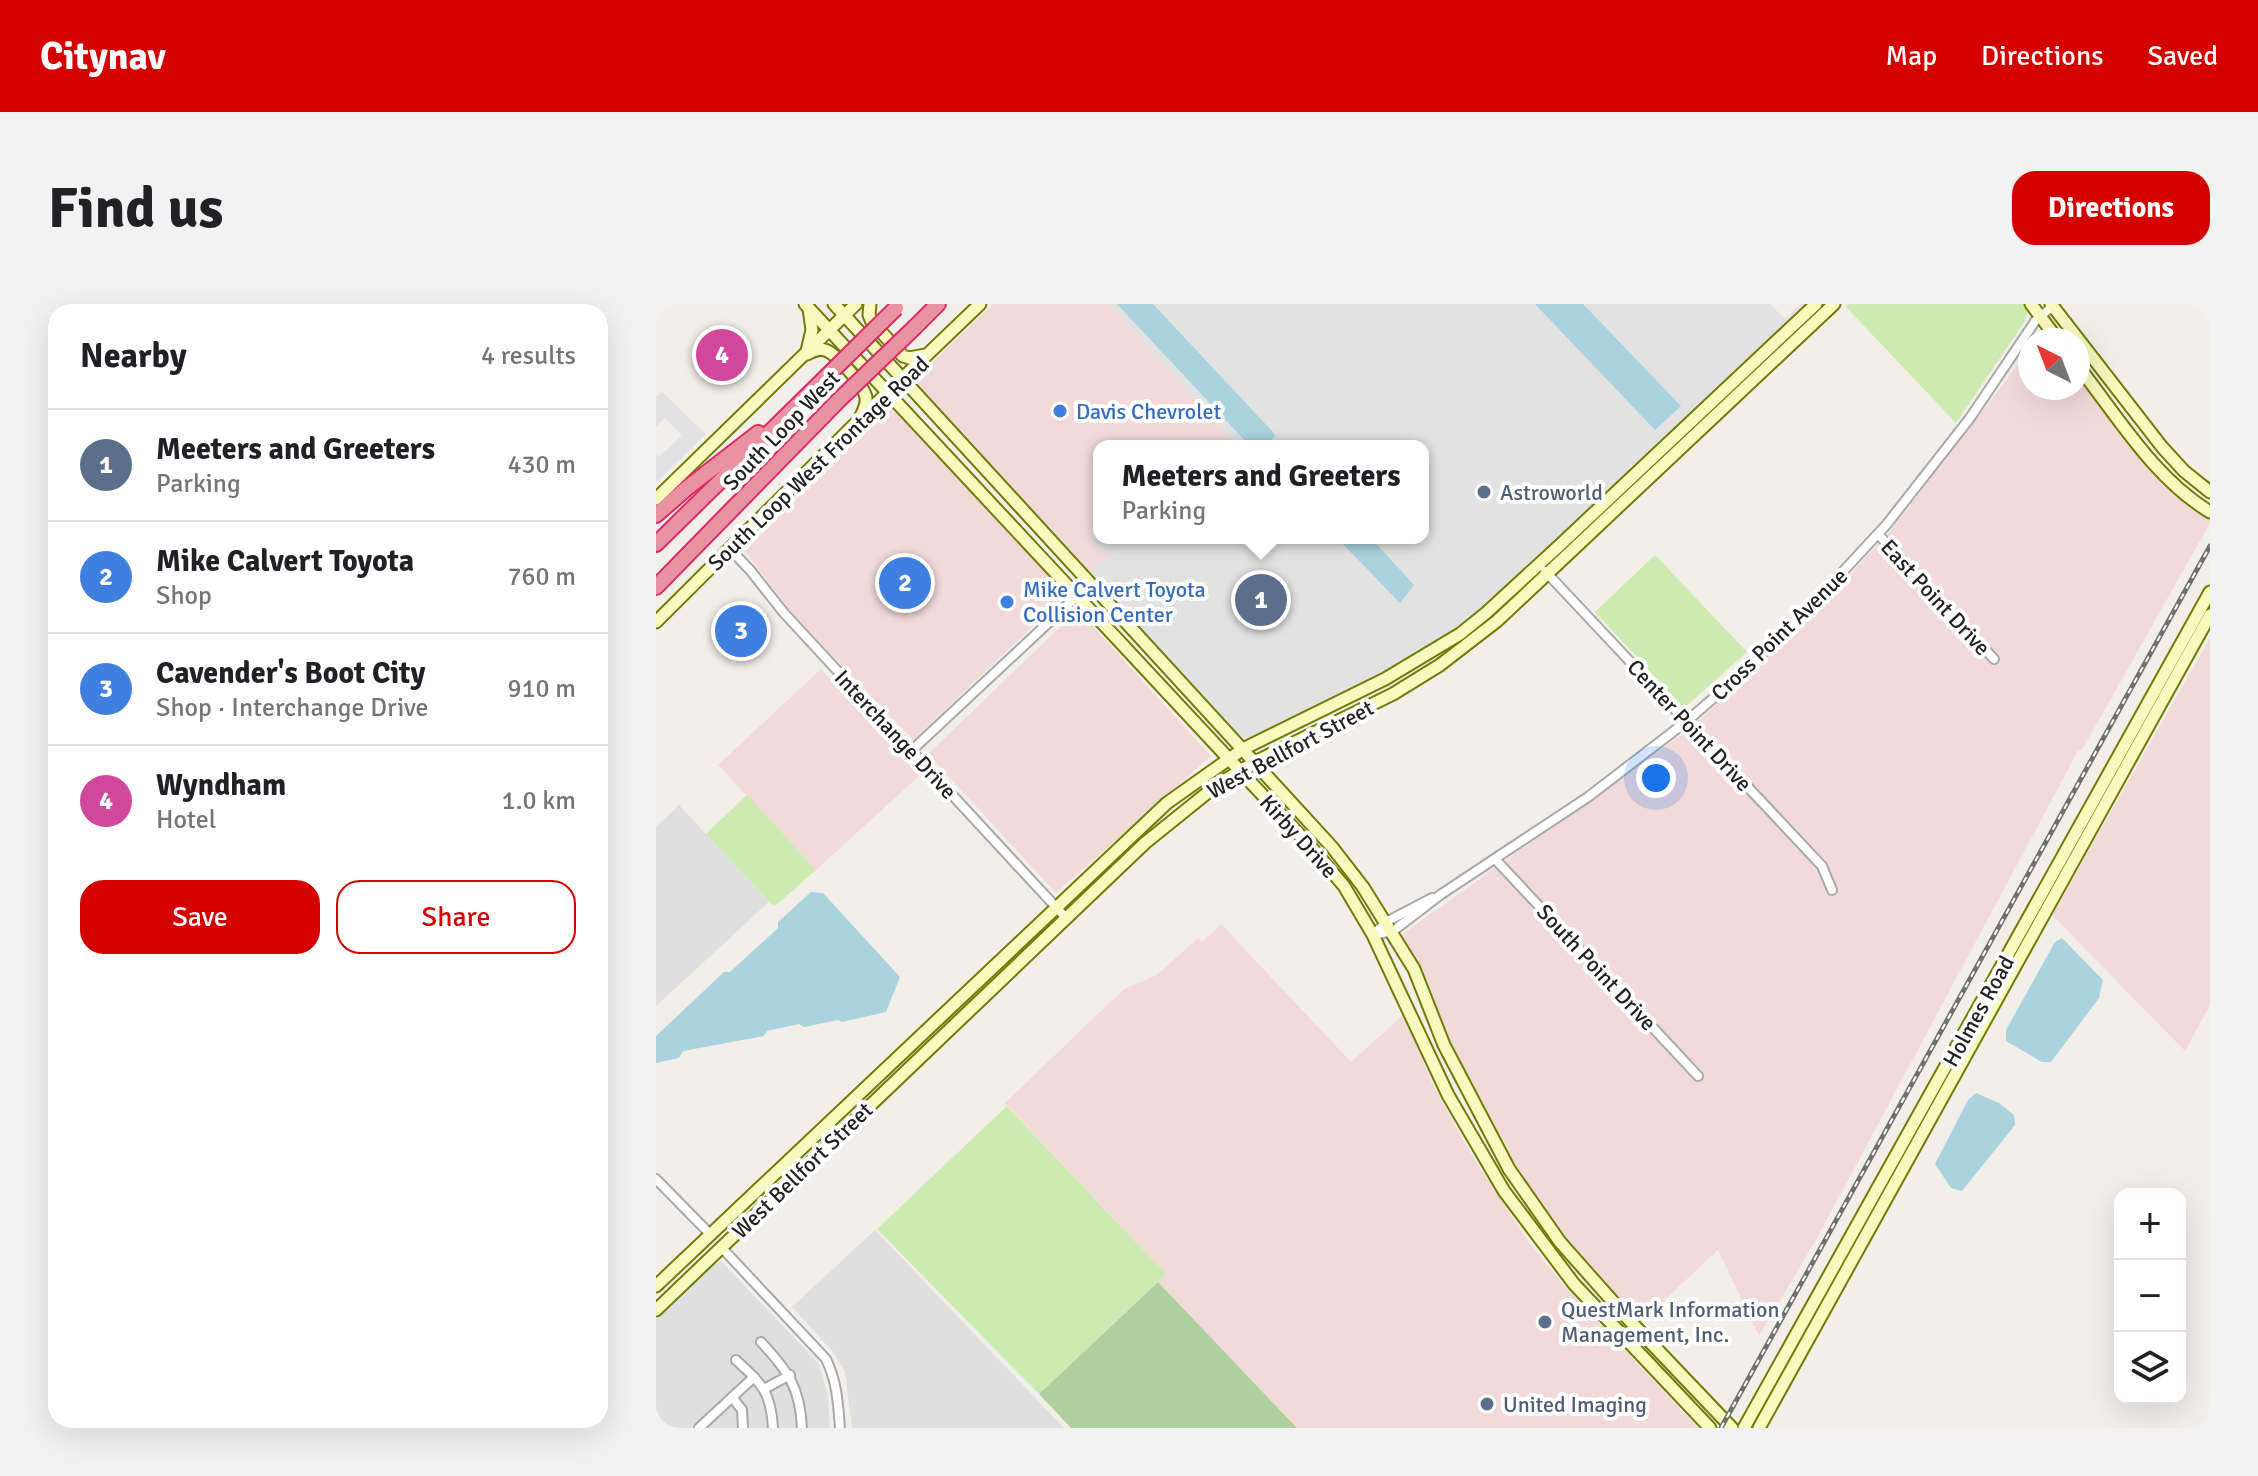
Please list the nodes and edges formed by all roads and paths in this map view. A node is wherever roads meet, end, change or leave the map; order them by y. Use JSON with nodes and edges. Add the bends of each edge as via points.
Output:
{"nodes":[{"id":1,"x":834,"y":304,"type":"edge"},
{"id":2,"x":856,"y":304,"type":"edge"},
{"id":3,"x":870,"y":304,"type":"edge"},
{"id":4,"x":938,"y":304,"type":"edge"},
{"id":5,"x":980,"y":304,"type":"edge"},
{"id":6,"x":1816,"y":304,"type":"edge"},
{"id":7,"x":1834,"y":304,"type":"edge"},
{"id":8,"x":2031,"y":304,"type":"edge"},
{"id":9,"x":2052,"y":305,"type":"edge"},
{"id":10,"x":806,"y":306,"type":"edge"},
{"id":11,"x":898,"y":306,"type":"edge"},
{"id":12,"x":845,"y":315,"type":"junction"},
{"id":13,"x":2040,"y":316,"type":"junction"},
{"id":14,"x":2049,"y":328,"type":"edge"},
{"id":15,"x":829,"y":330,"type":"junction"},
{"id":16,"x":934,"y":349,"type":"junction"},
{"id":17,"x":805,"y":353,"type":"junction"},
{"id":18,"x":902,"y":379,"type":"junction"},
{"id":19,"x":2090,"y":381,"type":"edge"},
{"id":20,"x":817,"y":386,"type":"junction"},
{"id":21,"x":2120,"y":392,"type":"junction"},
{"id":22,"x":887,"y":393,"type":"junction"},
{"id":23,"x":2107,"y":403,"type":"junction"},
{"id":24,"x":859,"y":420,"type":"junction"},
{"id":25,"x":2171,"y":458,"type":"junction"},
{"id":26,"x":2159,"y":469,"type":"junction"},
{"id":27,"x":990,"y":473,"type":"junction"},
{"id":28,"x":976,"y":486,"type":"junction"},
{"id":29,"x":2210,"y":492,"type":"edge"},
{"id":30,"x":656,"y":499,"type":"edge"},
{"id":31,"x":2210,"y":512,"type":"edge"},
{"id":32,"x":656,"y":515,"type":"edge"},
{"id":33,"x":1878,"y":534,"type":"junction"},
{"id":34,"x":656,"y":544,"type":"edge"},
{"id":35,"x":701,"y":544,"type":"junction"},
{"id":36,"x":729,"y":548,"type":"junction"},
{"id":37,"x":1543,"y":569,"type":"junction"},
{"id":38,"x":1091,"y":583,"type":"junction"},
{"id":39,"x":656,"y":587,"type":"edge"},
{"id":40,"x":2210,"y":592,"type":"edge"},
{"id":41,"x":1078,"y":596,"type":"junction"},
{"id":42,"x":656,"y":600,"type":"edge"},
{"id":43,"x":2210,"y":615,"type":"edge"},
{"id":44,"x":656,"y":622,"type":"edge"},
{"id":45,"x":1994,"y":659,"type":"dead end"},
{"id":46,"x":1385,"y":679,"type":"junction"},
{"id":47,"x":1393,"y":694,"type":"junction"},
{"id":48,"x":2153,"y":707,"type":"junction"},
{"id":49,"x":1687,"y":721,"type":"junction"},
{"id":50,"x":1243,"y":749,"type":"junction"},
{"id":51,"x":1281,"y":749,"type":"junction"},
{"id":52,"x":911,"y":751,"type":"junction"},
{"id":53,"x":1228,"y":759,"type":"junction"},
{"id":54,"x":1255,"y":762,"type":"junction"},
{"id":55,"x":1239,"y":771,"type":"junction"},
{"id":56,"x":1273,"y":783,"type":"junction"},
{"id":57,"x":1136,"y":830,"type":"junction"},
{"id":58,"x":1145,"y":843,"type":"junction"},
{"id":59,"x":1495,"y":859,"type":"junction"},
{"id":60,"x":1832,"y":890,"type":"dead end"},
{"id":61,"x":1055,"y":906,"type":"junction"},
{"id":62,"x":1066,"y":918,"type":"junction"},
{"id":63,"x":1389,"y":926,"type":"junction"},
{"id":64,"x":1373,"y":935,"type":"junction"},
{"id":65,"x":971,"y":986,"type":"junction"},
{"id":66,"x":982,"y":998,"type":"junction"},
{"id":67,"x":1444,"y":1045,"type":"junction"},
{"id":68,"x":1428,"y":1052,"type":"junction"},
{"id":69,"x":900,"y":1053,"type":"junction"},
{"id":70,"x":912,"y":1065,"type":"junction"},
{"id":71,"x":1698,"y":1076,"type":"dead end"},
{"id":72,"x":828,"y":1122,"type":"junction"},
{"id":73,"x":839,"y":1135,"type":"junction"},
{"id":74,"x":1495,"y":1144,"type":"junction"},
{"id":75,"x":1480,"y":1153,"type":"junction"},
{"id":76,"x":656,"y":1179,"type":"edge"},
{"id":77,"x":742,"y":1204,"type":"junction"},
{"id":78,"x":1544,"y":1218,"type":"junction"},
{"id":79,"x":1529,"y":1228,"type":"junction"},
{"id":80,"x":710,"y":1234,"type":"junction"},
{"id":81,"x":721,"y":1247,"type":"junction"},
{"id":82,"x":656,"y":1286,"type":"edge"},
{"id":83,"x":679,"y":1287,"type":"junction"},
{"id":84,"x":1825,"y":1298,"type":"junction"},
{"id":85,"x":656,"y":1310,"type":"edge"},
{"id":86,"x":1631,"y":1322,"type":"junction"},
{"id":87,"x":1619,"y":1333,"type":"junction"},
{"id":88,"x":761,"y":1342,"type":"dead end"},
{"id":89,"x":736,"y":1360,"type":"dead end"},
{"id":90,"x":790,"y":1375,"type":"junction"},
{"id":91,"x":754,"y":1377,"type":"junction"},
{"id":92,"x":764,"y":1389,"type":"junction"},
{"id":93,"x":732,"y":1397,"type":"junction"},
{"id":94,"x":742,"y":1427,"type":"edge"},
{"id":95,"x":699,"y":1428,"type":"edge"},
{"id":96,"x":773,"y":1428,"type":"edge"},
{"id":97,"x":802,"y":1428,"type":"edge"},
{"id":98,"x":840,"y":1428,"type":"edge"},
{"id":99,"x":1710,"y":1428,"type":"edge"},
{"id":100,"x":1732,"y":1428,"type":"edge"},
{"id":101,"x":1744,"y":1428,"type":"edge"},
{"id":102,"x":1759,"y":1428,"type":"edge"}],
"edges":[{"from":1,"to":12,"type":"main road","name":"Kirby Drive"},
{"from":2,"to":12,"type":"main road"},
{"from":3,"to":16,"type":"main road","via":[[872,322],[903,356],[920,357]]},
{"from":4,"to":35,"type":"highway","name":"South Loop West","bridge":true},
{"from":5,"to":16,"type":"main road","name":"South Loop West Frontage Road"},
{"from":6,"to":37,"type":"main road","name":"West Bellfort Street"},
{"from":7,"to":37,"type":"main road","name":"West Bellfort Street"},
{"from":8,"to":13,"type":"main road"},
{"from":9,"to":13,"type":"street","name":"Cross Point Avenue"},
{"from":9,"to":21,"type":"main road"},
{"from":10,"to":15,"type":"main road","name":"Kirby Drive"},
{"from":10,"to":17,"type":"main road","via":[[812,330]]},
{"from":11,"to":20,"type":"highway","name":"South Loop West","bridge":true},
{"from":12,"to":15,"type":"main road"},
{"from":12,"to":18,"type":"main road","name":"Kirby Drive"},
{"from":13,"to":14,"type":"main road"},
{"from":13,"to":33,"type":"street","name":"Cross Point Avenue","via":[[1970,418]]},
{"from":15,"to":17,"type":"main road"},
{"from":15,"to":22,"type":"main road","name":"Kirby Drive"},
{"from":16,"to":18,"type":"main road","name":"South Loop West Frontage Road"},
{"from":17,"to":24,"type":"main road","via":[[828,351],[864,389]]},
{"from":17,"to":30,"type":"main road"},
{"from":18,"to":22,"type":"main road","name":"South Loop West Frontage Road"},
{"from":18,"to":27,"type":"main road","name":"Kirby Drive"},
{"from":19,"to":23,"type":"main road"},
{"from":20,"to":32,"type":"highway"},
{"from":20,"to":34,"type":"highway","name":"South Loop West"},
{"from":21,"to":23,"type":"main road"},
{"from":21,"to":25,"type":"main road"},
{"from":22,"to":24,"type":"main road","name":"South Loop West Frontage Road"},
{"from":22,"to":28,"type":"main road","name":"Kirby Drive"},
{"from":23,"to":26,"type":"main road"},
{"from":24,"to":36,"type":"main road","name":"South Loop West Frontage Road"},
{"from":25,"to":26,"type":"main road"},
{"from":25,"to":29,"type":"main road"},
{"from":26,"to":31,"type":"main road"},
{"from":27,"to":28,"type":"main road"},
{"from":27,"to":38,"type":"main road","name":"Kirby Drive"},
{"from":28,"to":41,"type":"main road","name":"Kirby Drive"},
{"from":33,"to":45,"type":"street","name":"East Point Drive"},
{"from":33,"to":49,"type":"street","name":"Cross Point Avenue","via":[[1796,622]]},
{"from":35,"to":39,"type":"highway","name":"South Loop West"},
{"from":35,"to":42,"type":"highway"},
{"from":36,"to":44,"type":"main road","name":"South Loop West Frontage Road"},
{"from":36,"to":52,"type":"street","name":"Interchange Drive"},
{"from":37,"to":46,"type":"main road","name":"West Bellfort Street","via":[[1460,634]]},
{"from":37,"to":47,"type":"main road","name":"West Bellfort Street","via":[[1467,645]]},
{"from":37,"to":49,"type":"street","name":"Center Point Drive"},
{"from":38,"to":41,"type":"street"},
{"from":38,"to":50,"type":"main road","name":"Kirby Drive"},
{"from":40,"to":48,"type":"main road","name":"Holmes Road"},
{"from":41,"to":52,"type":"street"},
{"from":41,"to":53,"type":"main road","name":"Kirby Drive"},
{"from":43,"to":48,"type":"main road","name":"Holmes Road"},
{"from":46,"to":47,"type":"main road"},
{"from":46,"to":50,"type":"main road","name":"West Bellfort Street"},
{"from":47,"to":51,"type":"main road","name":"West Bellfort Street"},
{"from":48,"to":84,"type":"main road","name":"Holmes Road"},
{"from":49,"to":59,"type":"street","name":"Cross Point Avenue"},
{"from":49,"to":60,"type":"street","name":"Center Point Drive","via":[[1822,866]]},
{"from":50,"to":53,"type":"main road","name":"West Bellfort Street"},
{"from":50,"to":54,"type":"main road","name":"Kirby Drive"},
{"from":51,"to":54,"type":"main road","name":"West Bellfort Street"},
{"from":51,"to":56,"type":"main road","via":[[1269,766]]},
{"from":52,"to":61,"type":"street","name":"Interchange Drive"},
{"from":53,"to":55,"type":"main road","name":"Kirby Drive"},
{"from":53,"to":57,"type":"main road","name":"West Bellfort Street"},
{"from":54,"to":55,"type":"main road","name":"West Bellfort Street"},
{"from":54,"to":56,"type":"main road","name":"Kirby Drive"},
{"from":55,"to":58,"type":"main road","name":"West Bellfort Street"},
{"from":55,"to":64,"type":"main road","name":"Kirby Drive","via":[[1344,886]]},
{"from":56,"to":63,"type":"main road","name":"Kirby Drive","via":[[1332,847]]},
{"from":57,"to":58,"type":"main road"},
{"from":57,"to":61,"type":"main road","name":"West Bellfort Street"},
{"from":58,"to":62,"type":"main road","name":"West Bellfort Street"},
{"from":59,"to":63,"type":"street","name":"Cross Point Avenue"},
{"from":59,"to":71,"type":"street","name":"South Point Drive"},
{"from":61,"to":62,"type":"street","name":"Interchange Drive"},
{"from":61,"to":65,"type":"main road","name":"West Bellfort Street"},
{"from":62,"to":66,"type":"main road","name":"West Bellfort Street"},
{"from":63,"to":64,"type":"street","name":"Cross Point Avenue"},
{"from":63,"to":67,"type":"main road","name":"Kirby Drive","via":[[1414,969]]},
{"from":64,"to":68,"type":"main road","name":"Kirby Drive"},
{"from":65,"to":66,"type":"main road"},
{"from":65,"to":69,"type":"main road","name":"West Bellfort Street"},
{"from":66,"to":70,"type":"main road","name":"West Bellfort Street"},
{"from":67,"to":68,"type":"main road"},
{"from":67,"to":74,"type":"main road","name":"Kirby Drive"},
{"from":68,"to":75,"type":"main road","name":"Kirby Drive"},
{"from":69,"to":70,"type":"main road"},
{"from":69,"to":72,"type":"main road","name":"West Bellfort Street"},
{"from":70,"to":73,"type":"main road","name":"West Bellfort Street"},
{"from":72,"to":73,"type":"main road"},
{"from":72,"to":77,"type":"main road","name":"West Bellfort Street"},
{"from":73,"to":81,"type":"main road","name":"West Bellfort Street"},
{"from":74,"to":75,"type":"main road"},
{"from":74,"to":78,"type":"main road","name":"Kirby Drive"},
{"from":75,"to":79,"type":"main road","name":"Kirby Drive"},
{"from":76,"to":80,"type":"street"},
{"from":77,"to":80,"type":"main road","name":"West Bellfort Street"},
{"from":77,"to":81,"type":"main road","via":[[719,1234]]},
{"from":78,"to":79,"type":"main road"},
{"from":78,"to":86,"type":"main road","name":"Kirby Drive"},
{"from":79,"to":87,"type":"main road","name":"Kirby Drive"},
{"from":80,"to":82,"type":"main road","name":"West Bellfort Street"},
{"from":80,"to":83,"type":"main road","via":[[709,1248],[681,1276]]},
{"from":81,"to":83,"type":"main road","name":"West Bellfort Street"},
{"from":81,"to":98,"type":"street","via":[[826,1359],[835,1377]]},
{"from":83,"to":85,"type":"main road","name":"West Bellfort Street"},
{"from":84,"to":101,"type":"main road","name":"Holmes Road"},
{"from":84,"to":102,"type":"main road","name":"Holmes Road"},
{"from":86,"to":87,"type":"main road"},
{"from":86,"to":100,"type":"main road","name":"Kirby Drive"},
{"from":87,"to":99,"type":"main road","name":"Kirby Drive"},
{"from":88,"to":90,"type":"street"},
{"from":89,"to":91,"type":"street"},
{"from":90,"to":92,"type":"street"},
{"from":90,"to":97,"type":"street"},
{"from":91,"to":92,"type":"street"},
{"from":91,"to":93,"type":"street"},
{"from":92,"to":96,"type":"street","via":[[772,1403]]},
{"from":93,"to":94,"type":"street","via":[[742,1410]]},
{"from":93,"to":95,"type":"street"}]}
